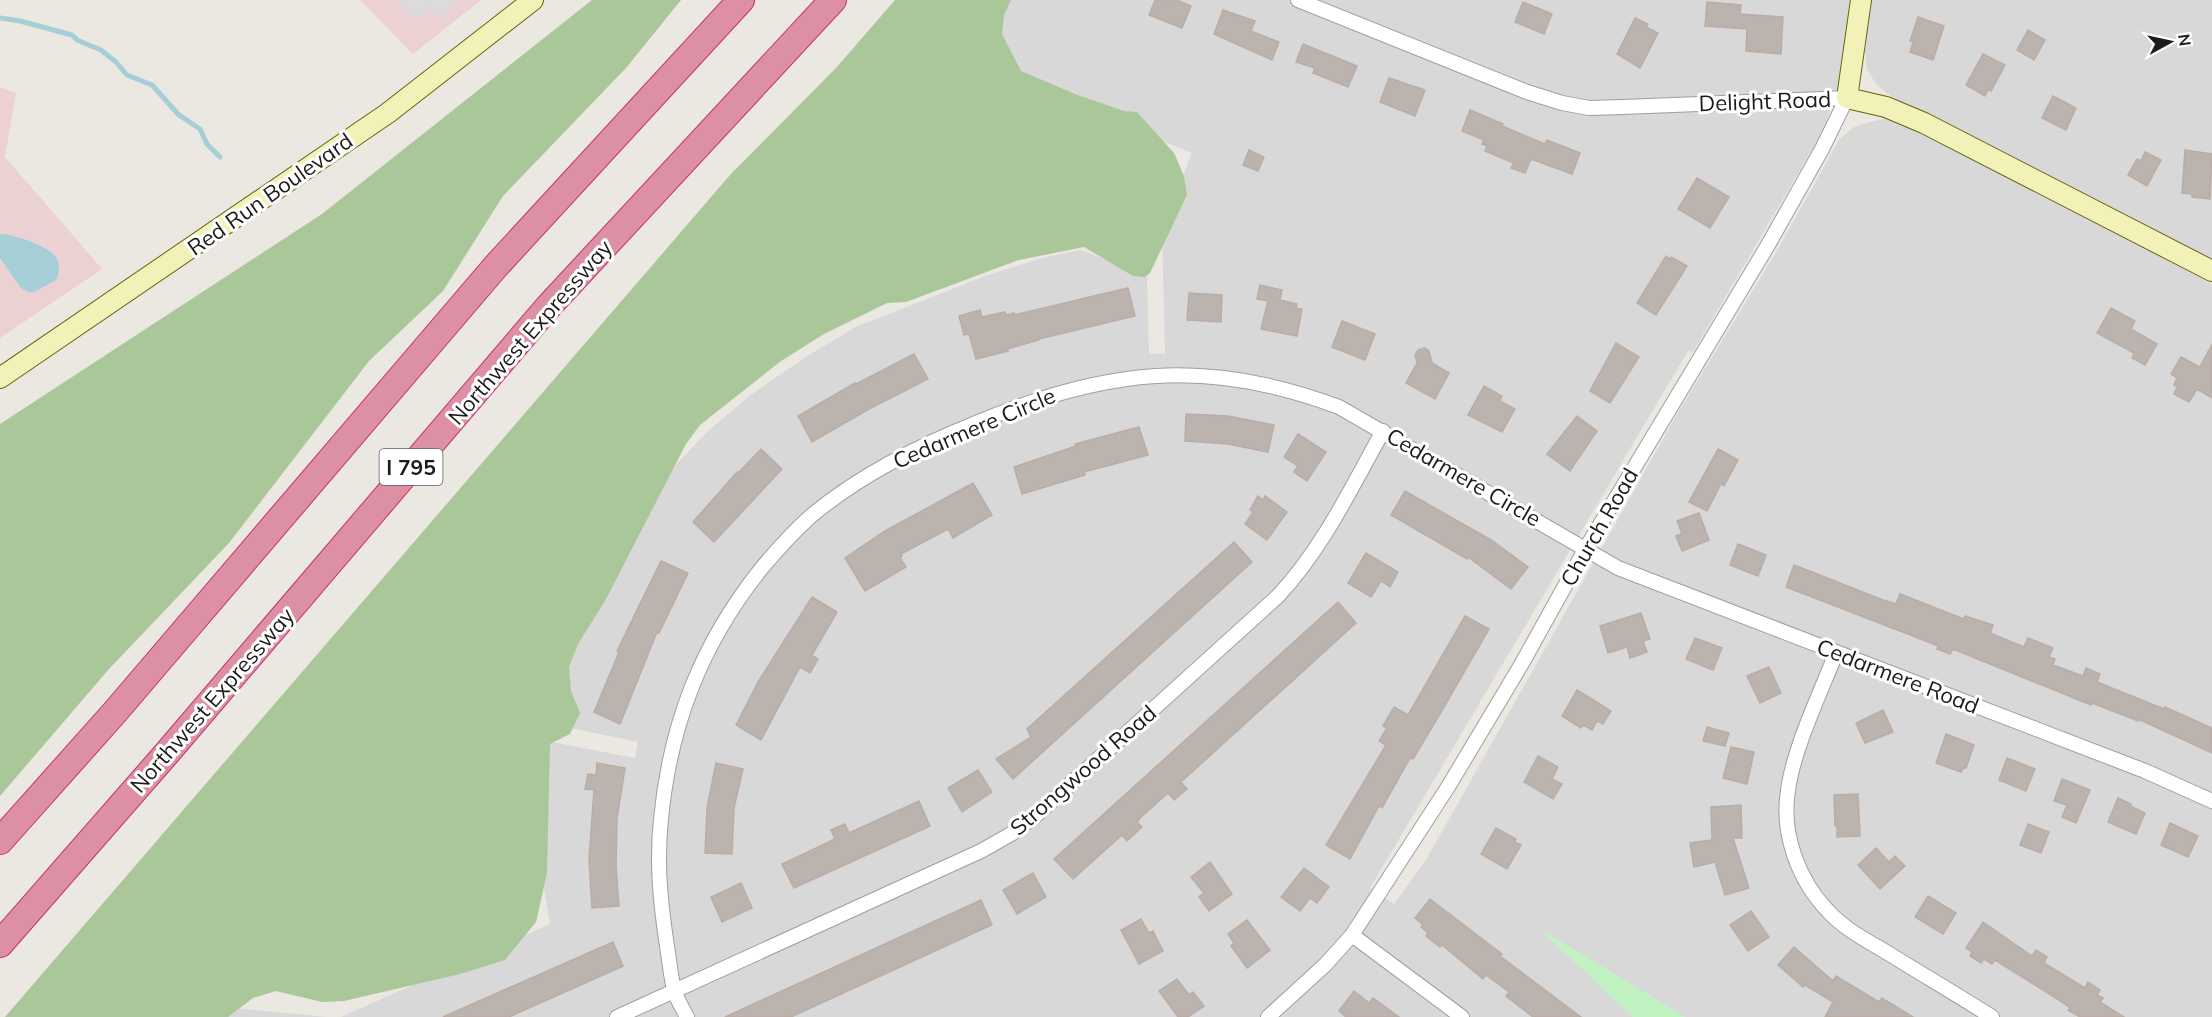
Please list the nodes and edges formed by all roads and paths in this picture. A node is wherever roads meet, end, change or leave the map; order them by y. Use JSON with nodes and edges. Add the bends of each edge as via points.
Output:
{"nodes":[{"id":1,"x":533,"y":0,"type":"edge"},
{"id":2,"x":741,"y":0,"type":"edge"},
{"id":3,"x":833,"y":0,"type":"edge"},
{"id":4,"x":1298,"y":0,"type":"edge"},
{"id":5,"x":1861,"y":0,"type":"edge"},
{"id":6,"x":1847,"y":98,"type":"junction"},
{"id":7,"x":2212,"y":271,"type":"edge"},
{"id":8,"x":0,"y":378,"type":"edge"},
{"id":9,"x":1383,"y":431,"type":"junction"},
{"id":10,"x":1586,"y":548,"type":"junction"},
{"id":11,"x":1836,"y":653,"type":"junction"},
{"id":12,"x":2212,"y":801,"type":"edge"},
{"id":13,"x":0,"y":841,"type":"edge"},
{"id":14,"x":1352,"y":935,"type":"junction"},
{"id":15,"x":0,"y":944,"type":"edge"},
{"id":16,"x":675,"y":992,"type":"junction"},
{"id":17,"x":617,"y":1017,"type":"edge"},
{"id":18,"x":687,"y":1017,"type":"edge"},
{"id":19,"x":1268,"y":1017,"type":"edge"},
{"id":20,"x":1462,"y":1017,"type":"edge"},
{"id":21,"x":1992,"y":1017,"type":"edge"}],
"edges":[{"from":1,"to":8,"type":"main road","name":"Red Run Boulevard","via":[[379,120]]},
{"from":2,"to":13,"type":"highway","number":"I 795","via":[[496,266]]},
{"from":3,"to":15,"type":"highway","name":"Northwest Expressway","number":"I 795","via":[[548,307]]},
{"from":4,"to":6,"type":"street","name":"Delight Road","via":[[1527,92],[1571,105],[1589,108]]},
{"from":5,"to":6,"type":"main road","name":"Church Road"},
{"from":6,"to":7,"type":"main road","name":"Delight Road","via":[[1886,107],[1924,123]]},
{"from":6,"to":10,"type":"street","name":"Church Road","via":[[1768,245]]},
{"from":9,"to":10,"type":"street","name":"Cedarmere Circle"},
{"from":9,"to":16,"type":"street","name":"Strongwood Road","via":[[1299,573],[1034,817],[981,850]]},
{"from":9,"to":16,"type":"street","name":"Cedarmere Circle","via":[[1339,406],[1269,384],[1192,375],[1143,376],[1058,392],[929,442],[889,462],[810,516],[777,550],[728,614],[704,656],[674,739],[664,782],[659,883]]},
{"from":10,"to":11,"type":"street","name":"Cedarmere Road","via":[[1618,568]]},
{"from":10,"to":14,"type":"street","name":"Church Road","via":[[1448,787]]},
{"from":11,"to":12,"type":"street","name":"Cedarmere Road","via":[[2145,771]]},
{"from":11,"to":21,"type":"street","via":[[1793,764],[1786,808],[1793,852],[1828,912],[1850,930]]},
{"from":14,"to":19,"type":"street","name":"Church Road"},
{"from":14,"to":20,"type":"street"},
{"from":16,"to":17,"type":"street","name":"Strongwood Road"},
{"from":16,"to":18,"type":"street","name":"Cedarmere Circle"}]}
